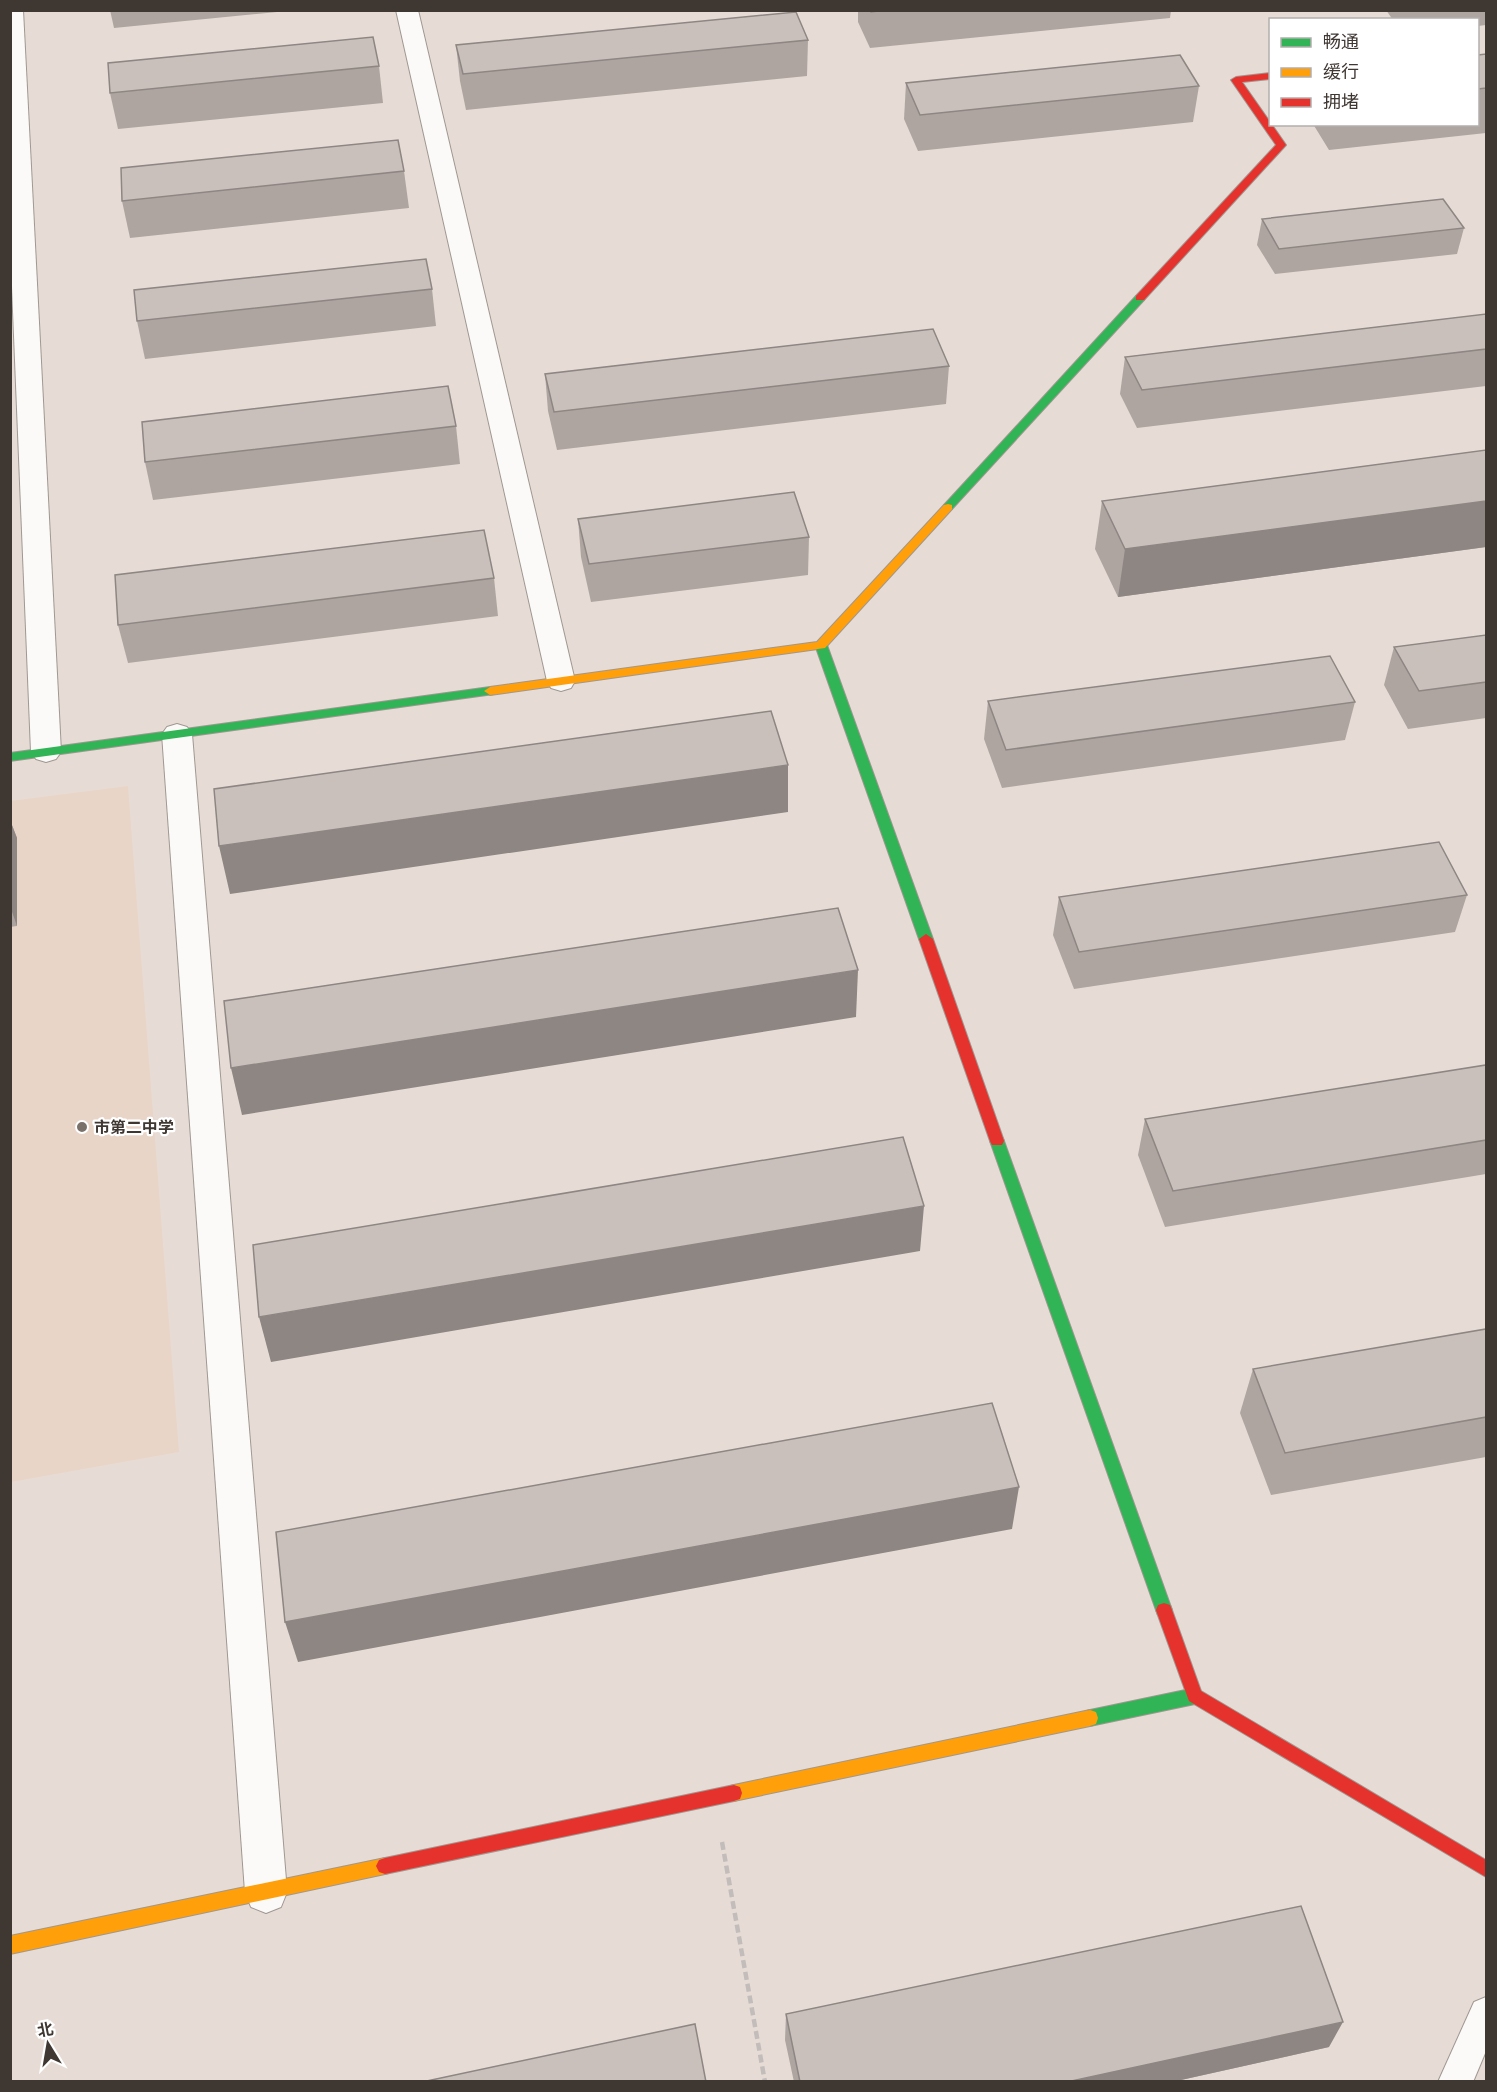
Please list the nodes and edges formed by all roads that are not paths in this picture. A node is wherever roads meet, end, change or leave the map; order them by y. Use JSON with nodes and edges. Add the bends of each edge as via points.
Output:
{"nodes":[{"id":1,"x":12,"y":10,"type":"edge"},
{"id":2,"x":407,"y":10,"type":"edge"},
{"id":3,"x":1269,"y":76,"type":"edge"},
{"id":4,"x":821,"y":645,"type":"junction"},
{"id":5,"x":561,"y":681,"type":"junction"},
{"id":6,"x":177,"y":734,"type":"junction"},
{"id":7,"x":46,"y":752,"type":"junction"},
{"id":8,"x":10,"y":757,"type":"edge"},
{"id":9,"x":1195,"y":1696,"type":"junction"},
{"id":10,"x":1486,"y":1869,"type":"edge"},
{"id":11,"x":266,"y":1892,"type":"junction"},
{"id":12,"x":10,"y":1946,"type":"edge"},
{"id":13,"x":1486,"y":2014,"type":"edge"},
{"id":14,"x":1455,"y":2082,"type":"edge"}],
"edges":[{"from":1,"to":7,"type":"street"},
{"from":2,"to":5,"type":"street"},
{"from":3,"to":4,"type":"street","via":[[1236,80],[1281,146]]},
{"from":4,"to":5,"type":"street"},
{"from":4,"to":9,"type":"street"},
{"from":5,"to":6,"type":"street"},
{"from":6,"to":7,"type":"street"},
{"from":6,"to":11,"type":"street"},
{"from":7,"to":8,"type":"street"},
{"from":9,"to":10,"type":"street"},
{"from":9,"to":11,"type":"street"},
{"from":11,"to":12,"type":"street"},
{"from":13,"to":14,"type":"lane"}]}
